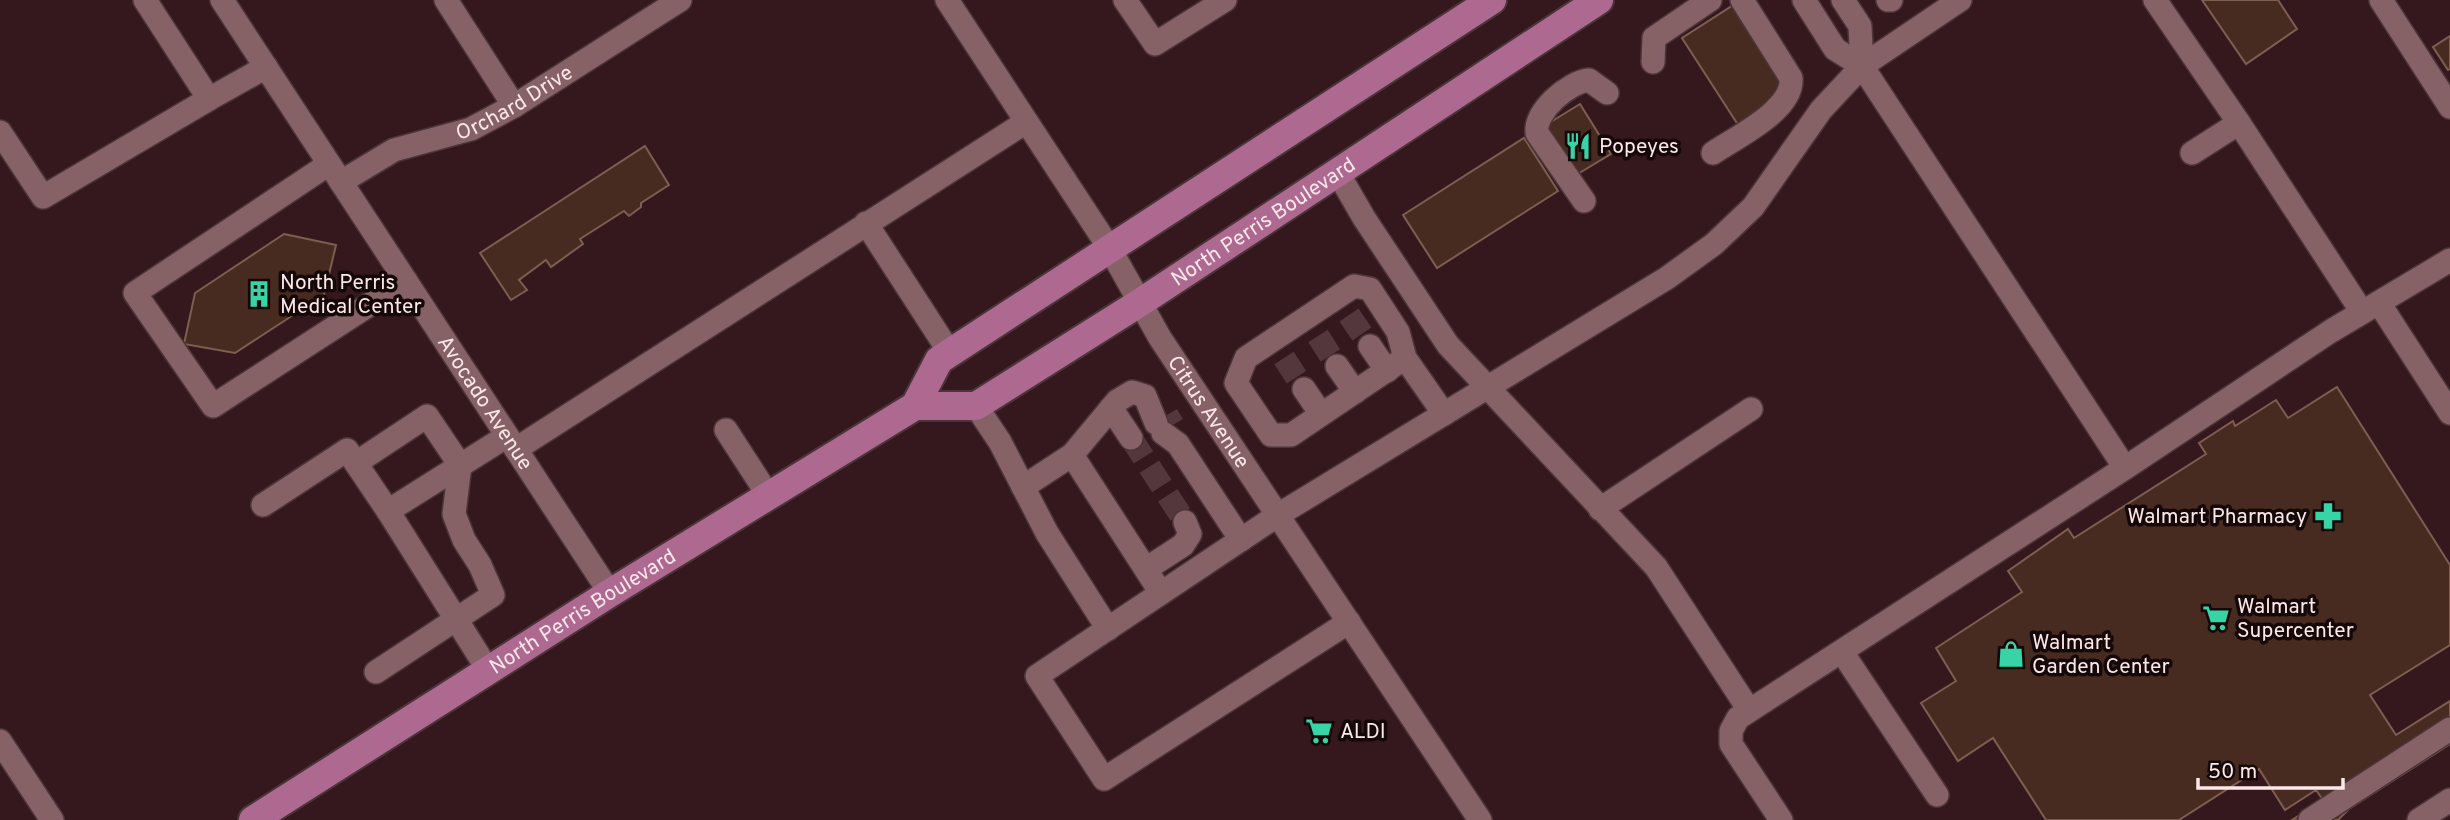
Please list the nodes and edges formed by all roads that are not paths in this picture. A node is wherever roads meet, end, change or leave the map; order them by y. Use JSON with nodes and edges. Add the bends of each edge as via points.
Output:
{"nodes":[{"id":1,"x":145,"y":0,"type":"edge"},
{"id":2,"x":222,"y":0,"type":"edge"},
{"id":3,"x":446,"y":0,"type":"edge"},
{"id":4,"x":680,"y":0,"type":"edge"},
{"id":5,"x":947,"y":0,"type":"edge"},
{"id":6,"x":1125,"y":0,"type":"edge"},
{"id":7,"x":1225,"y":0,"type":"edge"},
{"id":8,"x":1492,"y":0,"type":"edge"},
{"id":9,"x":1599,"y":0,"type":"edge"},
{"id":10,"x":1710,"y":0,"type":"edge"},
{"id":11,"x":1742,"y":0,"type":"edge"},
{"id":12,"x":1804,"y":0,"type":"edge"},
{"id":13,"x":1843,"y":0,"type":"edge"},
{"id":14,"x":1960,"y":0,"type":"edge"},
{"id":15,"x":2155,"y":0,"type":"edge"},
{"id":16,"x":2381,"y":0,"type":"edge"},
{"id":17,"x":1653,"y":62,"type":"dead end"},
{"id":18,"x":1862,"y":66,"type":"junction"},
{"id":19,"x":266,"y":67,"type":"junction"},
{"id":20,"x":1607,"y":93,"type":"dead end"},
{"id":21,"x":209,"y":99,"type":"junction"},
{"id":22,"x":514,"y":106,"type":"junction"},
{"id":23,"x":2450,"y":107,"type":"edge"},
{"id":24,"x":1026,"y":122,"type":"junction"},
{"id":25,"x":2239,"y":123,"type":"junction"},
{"id":26,"x":0,"y":132,"type":"edge"},
{"id":27,"x":1713,"y":153,"type":"dead end"},
{"id":28,"x":2192,"y":153,"type":"dead end"},
{"id":29,"x":335,"y":173,"type":"junction"},
{"id":30,"x":1338,"y":173,"type":"junction"},
{"id":31,"x":1584,"y":201,"type":"dead end"},
{"id":32,"x":866,"y":223,"type":"junction"},
{"id":33,"x":1110,"y":249,"type":"junction"},
{"id":34,"x":2450,"y":260,"type":"edge"},
{"id":35,"x":406,"y":281,"type":"junction"},
{"id":36,"x":1141,"y":302,"type":"junction"},
{"id":37,"x":1422,"y":305,"type":"junction"},
{"id":38,"x":2370,"y":307,"type":"junction"},
{"id":39,"x":1392,"y":323,"type":"junction"},
{"id":40,"x":1370,"y":346,"type":"tunnel mouth"},
{"id":41,"x":950,"y":353,"type":"junction"},
{"id":42,"x":1396,"y":364,"type":"junction"},
{"id":43,"x":1337,"y":366,"type":"tunnel mouth"},
{"id":44,"x":1486,"y":388,"type":"junction"},
{"id":45,"x":1304,"y":389,"type":"tunnel mouth"},
{"id":46,"x":1355,"y":392,"type":"junction"},
{"id":47,"x":976,"y":405,"type":"junction"},
{"id":48,"x":915,"y":406,"type":"junction"},
{"id":49,"x":1111,"y":408,"type":"junction"},
{"id":50,"x":1751,"y":409,"type":"dead end"},
{"id":51,"x":2450,"y":413,"type":"edge"},
{"id":52,"x":1321,"y":414,"type":"junction"},
{"id":53,"x":1444,"y":414,"type":"junction"},
{"id":54,"x":726,"y":430,"type":"dead end"},
{"id":55,"x":1131,"y":438,"type":"tunnel mouth"},
{"id":56,"x":511,"y":442,"type":"junction"},
{"id":57,"x":1072,"y":455,"type":"junction"},
{"id":58,"x":356,"y":463,"type":"junction"},
{"id":59,"x":460,"y":465,"type":"junction"},
{"id":60,"x":2126,"y":468,"type":"junction"},
{"id":61,"x":1023,"y":487,"type":"junction"},
{"id":62,"x":768,"y":495,"type":"junction"},
{"id":63,"x":263,"y":505,"type":"dead end"},
{"id":64,"x":1600,"y":509,"type":"junction"},
{"id":65,"x":388,"y":511,"type":"junction"},
{"id":66,"x":1278,"y":515,"type":"junction"},
{"id":67,"x":1185,"y":522,"type":"dead end"},
{"id":68,"x":1241,"y":540,"type":"junction"},
{"id":69,"x":1146,"y":569,"type":"junction"},
{"id":70,"x":610,"y":593,"type":"junction"},
{"id":71,"x":1161,"y":593,"type":"junction"},
{"id":72,"x":456,"y":619,"type":"junction"},
{"id":73,"x":1349,"y":622,"type":"junction"},
{"id":74,"x":1108,"y":629,"type":"junction"},
{"id":75,"x":1842,"y":652,"type":"junction"},
{"id":76,"x":488,"y":670,"type":"junction"},
{"id":77,"x":376,"y":672,"type":"dead end"},
{"id":78,"x":1749,"y":710,"type":"junction"},
{"id":79,"x":2450,"y":729,"type":"edge"},
{"id":80,"x":0,"y":741,"type":"edge"},
{"id":81,"x":1937,"y":795,"type":"dead end"},
{"id":82,"x":2450,"y":800,"type":"edge"},
{"id":83,"x":52,"y":820,"type":"edge"},
{"id":84,"x":253,"y":820,"type":"edge"},
{"id":85,"x":1479,"y":820,"type":"edge"},
{"id":86,"x":1781,"y":820,"type":"edge"},
{"id":87,"x":2310,"y":820,"type":"edge"},
{"id":88,"x":2419,"y":820,"type":"edge"}],
"edges":[{"from":1,"to":21,"type":"street"},
{"from":2,"to":19,"type":"street","name":"Avocado Avenue"},
{"from":3,"to":22,"type":"street"},
{"from":4,"to":22,"type":"street","name":"Orchard Drive"},
{"from":5,"to":24,"type":"street","name":"Citrus Avenue"},
{"from":6,"to":7,"type":"street","via":[[1155,44]]},
{"from":8,"to":33,"type":"main road"},
{"from":9,"to":30,"type":"main road","name":"North Perris Boulevard"},
{"from":10,"to":17,"type":"street","via":[[1654,38]]},
{"from":11,"to":27,"type":"street","via":[[1792,85],[1782,106]]},
{"from":12,"to":18,"type":"street","via":[[1835,49]]},
{"from":13,"to":18,"type":"street","via":[[1860,26]]},
{"from":14,"to":18,"type":"street"},
{"from":15,"to":25,"type":"street"},
{"from":16,"to":23,"type":"street"},
{"from":18,"to":44,"type":"street","via":[[1821,110],[1753,207],[1714,244],[1667,278]]},
{"from":18,"to":60,"type":"street"},
{"from":19,"to":21,"type":"street"},
{"from":19,"to":29,"type":"street","name":"Avocado Avenue"},
{"from":20,"to":31,"type":"street","via":[[1589,80],[1571,85],[1539,117],[1536,127]]},
{"from":21,"to":26,"type":"street","via":[[43,197]]},
{"from":22,"to":29,"type":"street","name":"Orchard Drive","via":[[471,129],[394,150]]},
{"from":24,"to":32,"type":"street"},
{"from":24,"to":33,"type":"street","name":"Citrus Avenue"},
{"from":25,"to":28,"type":"street"},
{"from":25,"to":38,"type":"street"},
{"from":29,"to":35,"type":"street","name":"Avocado Avenue"},
{"from":29,"to":35,"type":"street","name":"Orchard Drive","via":[[135,293],[213,406]]},
{"from":30,"to":36,"type":"main road","name":"North Perris Boulevard"},
{"from":30,"to":37,"type":"street"},
{"from":32,"to":41,"type":"street"},
{"from":32,"to":56,"type":"street"},
{"from":33,"to":36,"type":"street","name":"Citrus Avenue"},
{"from":33,"to":41,"type":"main road"},
{"from":34,"to":38,"type":"street"},
{"from":35,"to":56,"type":"street","name":"Avocado Avenue"},
{"from":36,"to":47,"type":"main road","name":"North Perris Boulevard"},
{"from":36,"to":66,"type":"street","name":"Citrus Avenue"},
{"from":37,"to":39,"type":"street"},
{"from":37,"to":44,"type":"street","via":[[1448,345]]},
{"from":38,"to":51,"type":"street"},
{"from":38,"to":60,"type":"street"},
{"from":39,"to":42,"type":"street"},
{"from":39,"to":52,"type":"street","via":[[1370,289],[1354,286],[1343,306],[1278,349],[1246,358],[1236,383],[1271,435],[1291,435]]},
{"from":40,"to":42,"type":"street"},
{"from":41,"to":48,"type":"main road","via":[[939,360]]},
{"from":42,"to":46,"type":"street"},
{"from":42,"to":53,"type":"street"},
{"from":43,"to":46,"type":"street"},
{"from":44,"to":53,"type":"street"},
{"from":44,"to":64,"type":"street"},
{"from":45,"to":52,"type":"street"},
{"from":46,"to":52,"type":"street"},
{"from":47,"to":48,"type":"main road"},
{"from":47,"to":61,"type":"street"},
{"from":48,"to":62,"type":"main road","name":"North Perris Boulevard"},
{"from":49,"to":55,"type":"street"},
{"from":49,"to":57,"type":"street"},
{"from":49,"to":68,"type":"street","via":[[1132,392],[1145,396]]},
{"from":50,"to":64,"type":"street"},
{"from":53,"to":66,"type":"street"},
{"from":54,"to":62,"type":"street"},
{"from":56,"to":59,"type":"street"},
{"from":56,"to":70,"type":"street","name":"Avocado Avenue"},
{"from":57,"to":61,"type":"street"},
{"from":57,"to":69,"type":"street"},
{"from":58,"to":59,"type":"street","via":[[427,416]]},
{"from":58,"to":63,"type":"street","via":[[347,450]]},
{"from":58,"to":65,"type":"street"},
{"from":59,"to":65,"type":"street"},
{"from":59,"to":72,"type":"street","via":[[454,514],[493,596]]},
{"from":60,"to":75,"type":"street"},
{"from":61,"to":74,"type":"street"},
{"from":62,"to":70,"type":"main road","name":"North Perris Boulevard"},
{"from":64,"to":78,"type":"street","via":[[1664,578]]},
{"from":65,"to":72,"type":"street"},
{"from":66,"to":68,"type":"street"},
{"from":66,"to":73,"type":"street","name":"Citrus Avenue"},
{"from":67,"to":69,"type":"street","via":[[1190,534],[1183,545]]},
{"from":68,"to":71,"type":"street"},
{"from":69,"to":71,"type":"street"},
{"from":70,"to":76,"type":"main road","name":"North Perris Boulevard"},
{"from":71,"to":74,"type":"street"},
{"from":72,"to":76,"type":"street"},
{"from":72,"to":77,"type":"street"},
{"from":73,"to":74,"type":"street","via":[[1104,779],[1037,676]]},
{"from":73,"to":85,"type":"street","name":"Citrus Avenue"},
{"from":75,"to":78,"type":"street"},
{"from":75,"to":81,"type":"street"},
{"from":76,"to":84,"type":"main road","name":"North Perris Boulevard"},
{"from":78,"to":86,"type":"street","via":[[1738,718],[1731,744]]},
{"from":79,"to":87,"type":"street"},
{"from":80,"to":83,"type":"street"},
{"from":82,"to":88,"type":"street"}]}
